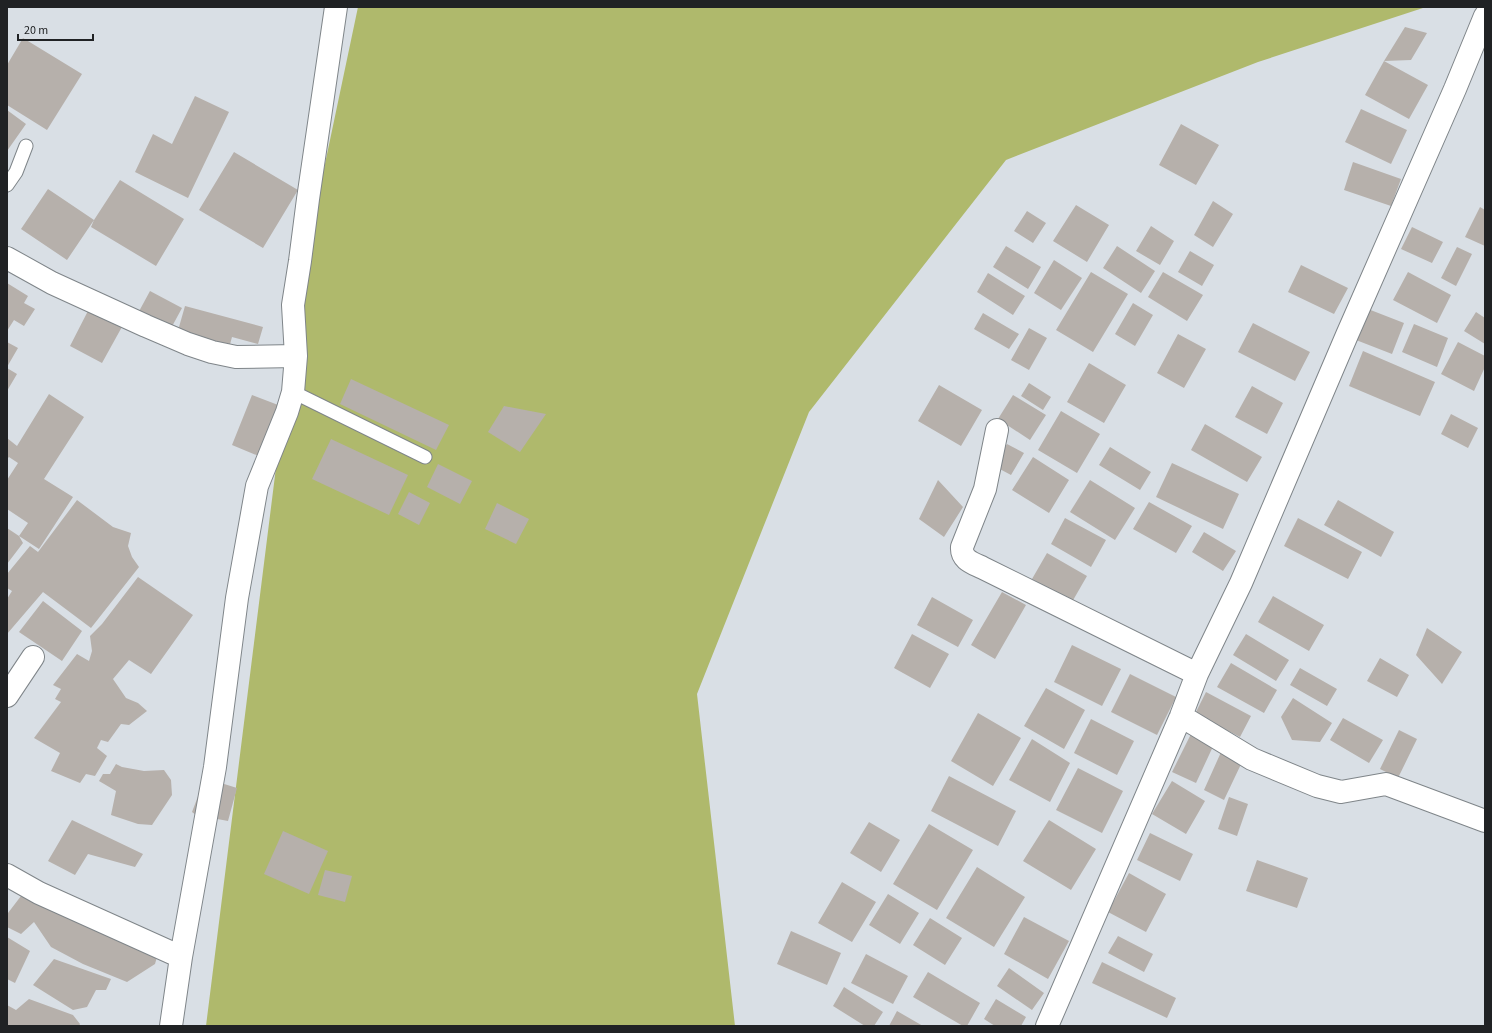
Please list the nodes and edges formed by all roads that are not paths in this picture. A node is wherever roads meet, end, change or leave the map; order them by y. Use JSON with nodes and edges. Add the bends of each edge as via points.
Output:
{"nodes":[{"id":1,"x":336,"y":7,"type":"edge"},
{"id":2,"x":1485,"y":16,"type":"edge"},
{"id":3,"x":26,"y":146,"type":"dead end"},
{"id":4,"x":7,"y":185,"type":"edge"},
{"id":5,"x":7,"y":258,"type":"edge"},
{"id":6,"x":296,"y":356,"type":"junction"},
{"id":7,"x":293,"y":392,"type":"junction"},
{"id":8,"x":997,"y":430,"type":"dead end"},
{"id":9,"x":424,"y":457,"type":"dead end"},
{"id":10,"x":33,"y":657,"type":"dead end"},
{"id":11,"x":1197,"y":674,"type":"junction"},
{"id":12,"x":7,"y":696,"type":"edge"},
{"id":13,"x":1181,"y":716,"type":"junction"},
{"id":14,"x":1485,"y":822,"type":"edge"},
{"id":15,"x":7,"y":875,"type":"edge"},
{"id":16,"x":181,"y":957,"type":"junction"},
{"id":17,"x":171,"y":1026,"type":"edge"},
{"id":18,"x":1047,"y":1026,"type":"edge"}],
"edges":[{"from":1,"to":6,"type":"street","via":[[293,305]]},
{"from":2,"to":11,"type":"street","via":[[1241,583]]},
{"from":3,"to":4,"type":"lane","via":[[16,172]]},
{"from":5,"to":6,"type":"street","via":[[52,283],[206,350],[236,357]]},
{"from":6,"to":7,"type":"street"},
{"from":7,"to":9,"type":"lane"},
{"from":7,"to":16,"type":"street","via":[[257,486],[237,598],[215,767]]},
{"from":8,"to":11,"type":"street","via":[[985,489],[962,547],[964,557]]},
{"from":10,"to":12,"type":"street"},
{"from":11,"to":13,"type":"street"},
{"from":13,"to":14,"type":"street","via":[[1252,759],[1317,786],[1341,792],[1386,784]]},
{"from":13,"to":18,"type":"street"},
{"from":15,"to":16,"type":"street","via":[[53,900]]},
{"from":16,"to":17,"type":"street"}]}
